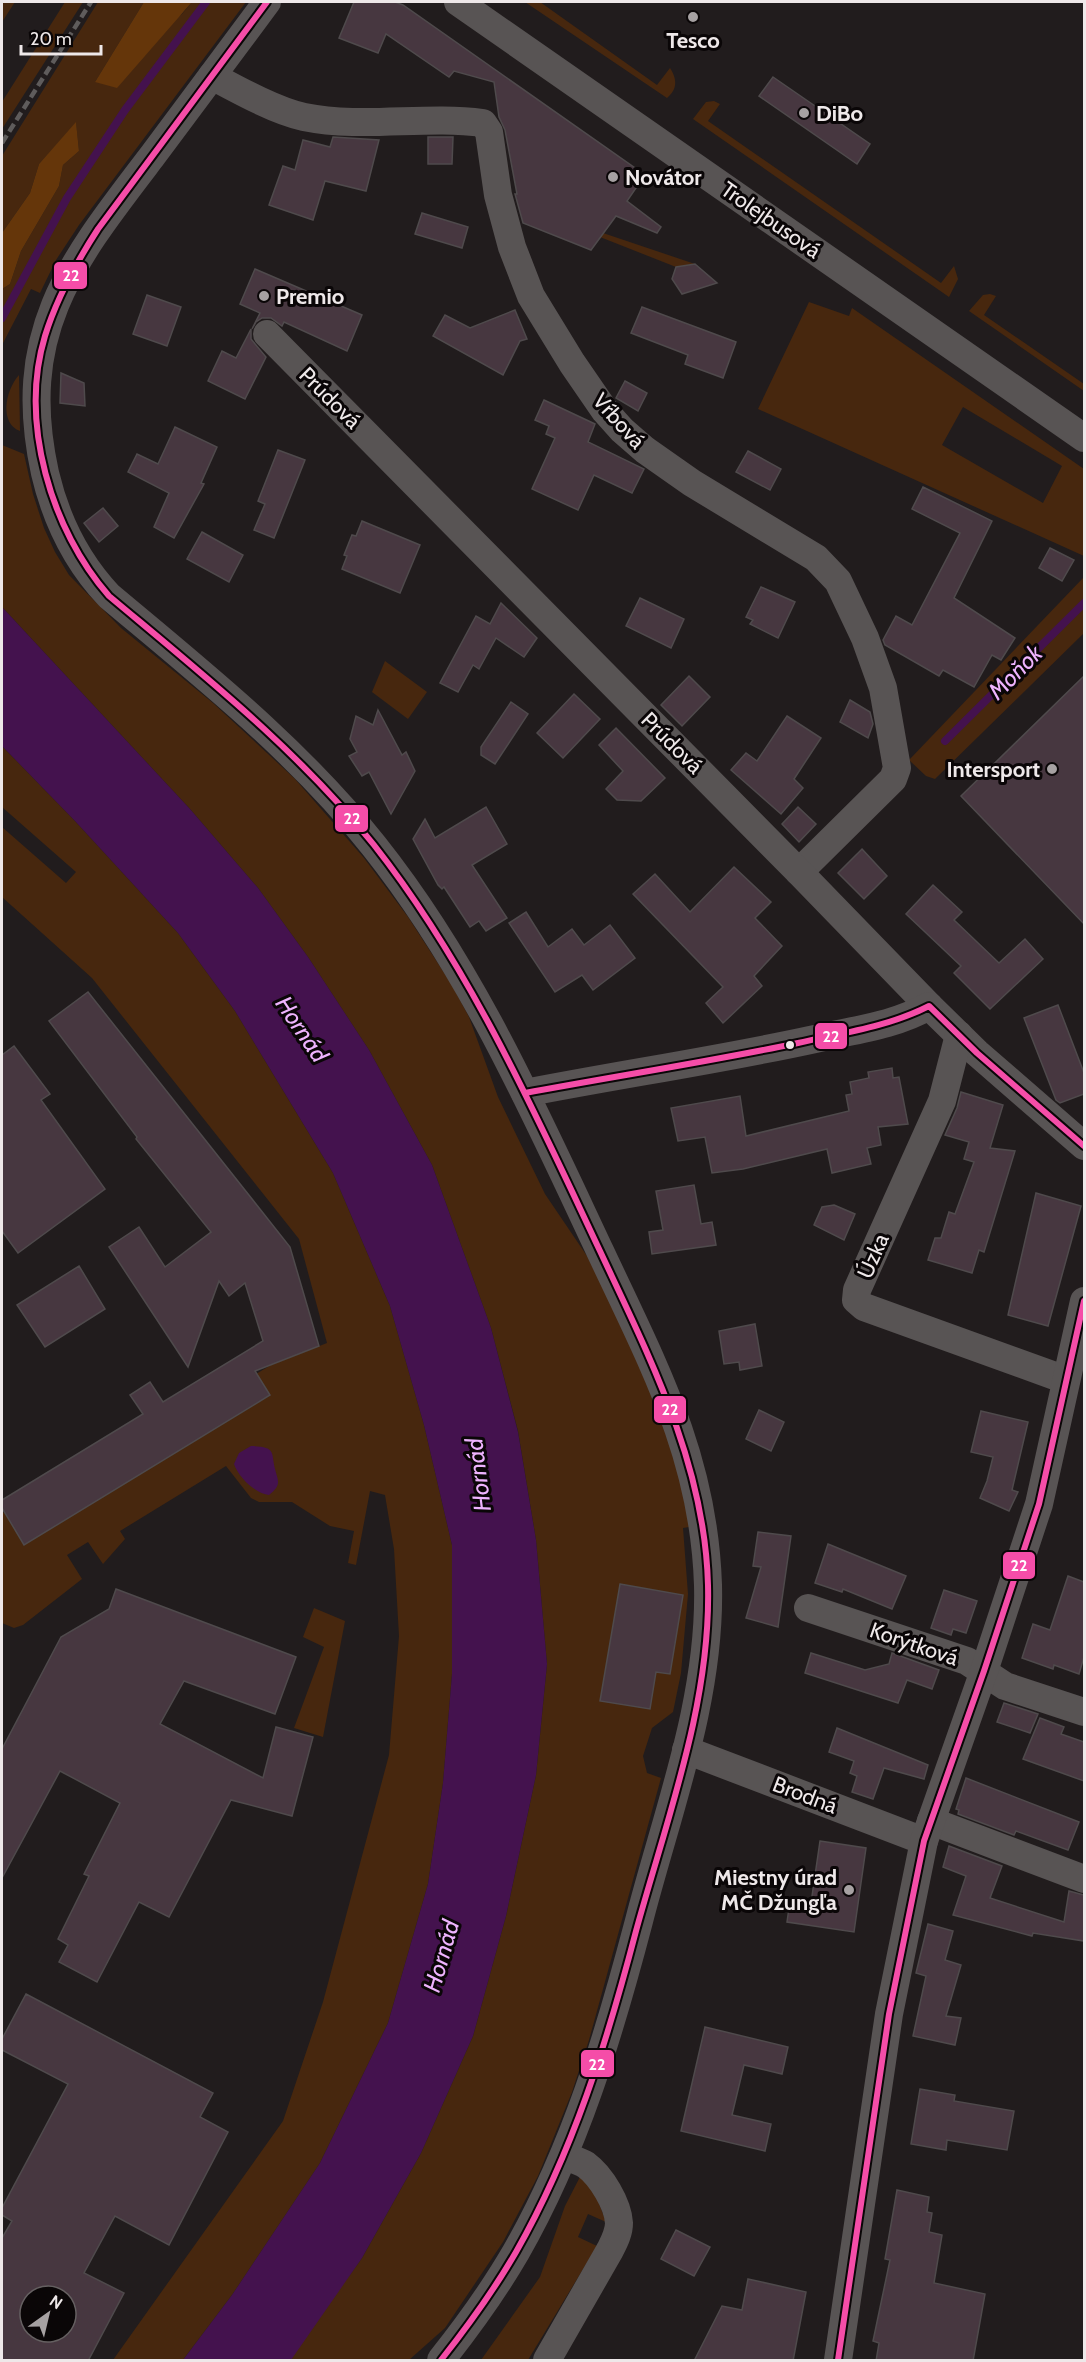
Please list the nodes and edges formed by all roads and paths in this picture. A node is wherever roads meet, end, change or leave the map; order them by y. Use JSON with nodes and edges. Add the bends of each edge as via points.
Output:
{"nodes":[{"id":1,"x":267,"y":2,"type":"edge"},
{"id":2,"x":458,"y":2,"type":"edge"},
{"id":3,"x":212,"y":76,"type":"junction"},
{"id":4,"x":267,"y":334,"type":"dead end"},
{"id":5,"x":1084,"y":438,"type":"edge"},
{"id":6,"x":799,"y":872,"type":"junction"},
{"id":7,"x":929,"y":1006,"type":"junction"},
{"id":8,"x":958,"y":1035,"type":"junction"},
{"id":9,"x":525,"y":1093,"type":"junction"},
{"id":10,"x":1084,"y":1146,"type":"edge"},
{"id":11,"x":1084,"y":1301,"type":"edge"},
{"id":12,"x":1066,"y":1380,"type":"junction"},
{"id":13,"x":807,"y":1608,"type":"dead end"},
{"id":14,"x":984,"y":1671,"type":"junction"},
{"id":15,"x":1084,"y":1712,"type":"edge"},
{"id":16,"x":686,"y":1750,"type":"junction"},
{"id":17,"x":928,"y":1831,"type":"junction"},
{"id":18,"x":1084,"y":1879,"type":"edge"},
{"id":19,"x":564,"y":2156,"type":"junction"},
{"id":20,"x":441,"y":2361,"type":"edge"},
{"id":21,"x":547,"y":2361,"type":"edge"},
{"id":22,"x":838,"y":2361,"type":"edge"}],
"edges":[{"from":1,"to":3,"type":"street"},
{"from":2,"to":5,"type":"street","name":"Trolejbusová"},
{"from":3,"to":6,"type":"street","name":"Vŕbová","via":[[310,118],[483,123],[489,132],[498,195],[512,247],[531,296],[605,411],[669,468],[816,558],[838,580],[883,688],[897,768],[893,778]]},
{"from":3,"to":9,"type":"street","via":[[84,247],[53,307],[38,375],[37,412],[39,445],[55,508],[66,536],[93,580],[299,762],[372,843],[461,973]]},
{"from":4,"to":6,"type":"street","name":"Prúdová"},
{"from":6,"to":7,"type":"street","name":"Prúdová"},
{"from":7,"to":8,"type":"street","name":"Prúdová"},
{"from":7,"to":9,"type":"street","via":[[894,1022]]},
{"from":8,"to":10,"type":"street","name":"Prúdová"},
{"from":8,"to":12,"type":"street","name":"Úzka","via":[[942,1101],[857,1290],[856,1300],[864,1307]]},
{"from":9,"to":16,"type":"street","via":[[664,1388],[697,1492],[708,1586],[706,1640]]},
{"from":11,"to":12,"type":"street"},
{"from":12,"to":14,"type":"street","via":[[1039,1504]]},
{"from":13,"to":14,"type":"street","name":"Korýtková","via":[[967,1661]]},
{"from":14,"to":15,"type":"street","name":"Korýtková","via":[[1005,1686]]},
{"from":14,"to":17,"type":"street"},
{"from":16,"to":17,"type":"street","name":"Brodná"},
{"from":16,"to":19,"type":"street","via":[[608,2030]]},
{"from":17,"to":18,"type":"street","name":"Brodná"},
{"from":17,"to":22,"type":"street","via":[[889,2014]]},
{"from":19,"to":20,"type":"street","via":[[516,2251]]},
{"from":19,"to":21,"type":"street","via":[[586,2164],[599,2177],[619,2222],[610,2250]]}]}
